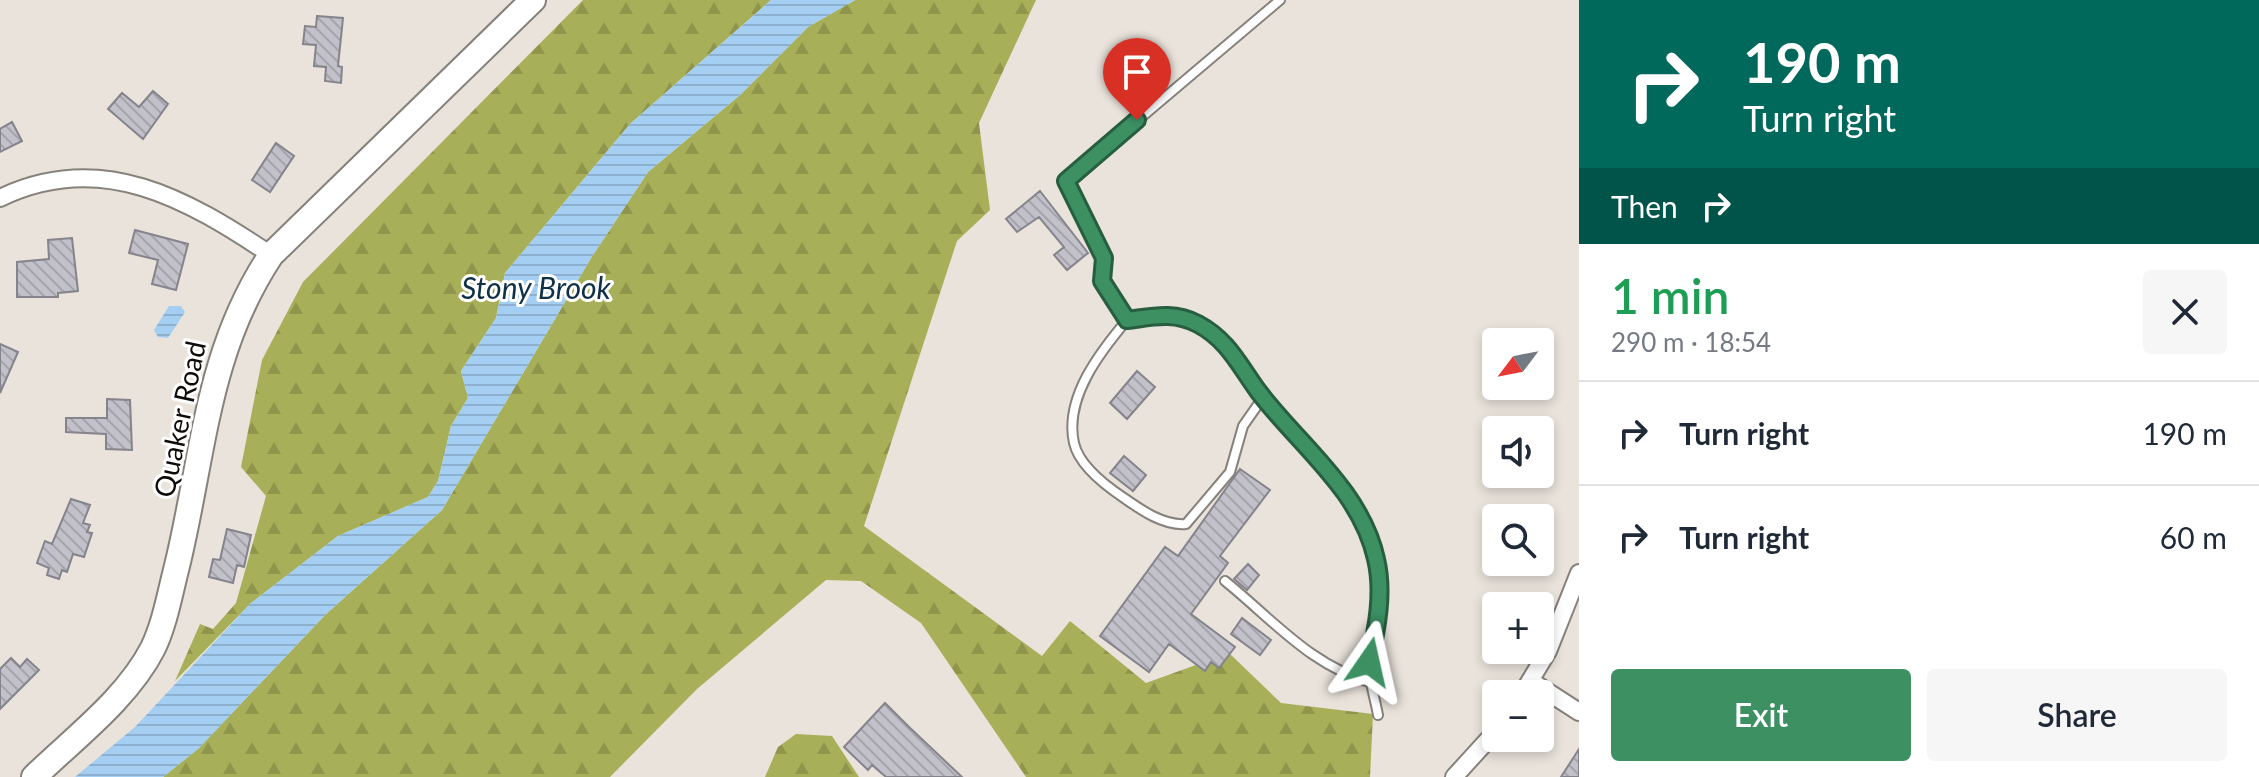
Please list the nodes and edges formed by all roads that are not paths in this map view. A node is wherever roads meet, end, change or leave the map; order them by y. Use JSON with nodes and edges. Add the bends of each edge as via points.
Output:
{"nodes":[{"id":1,"x":533,"y":0,"type":"edge"},
{"id":2,"x":1280,"y":0,"type":"edge"},
{"id":3,"x":0,"y":198,"type":"edge"},
{"id":4,"x":271,"y":255,"type":"junction"},
{"id":5,"x":1127,"y":320,"type":"junction"},
{"id":6,"x":1264,"y":396,"type":"junction"},
{"id":7,"x":1579,"y":573,"type":"edge"},
{"id":8,"x":1225,"y":581,"type":"dead end"},
{"id":9,"x":1530,"y":680,"type":"edge"},
{"id":10,"x":1373,"y":683,"type":"junction"},
{"id":11,"x":1554,"y":701,"type":"edge"},
{"id":12,"x":1579,"y":712,"type":"edge"},
{"id":13,"x":1378,"y":715,"type":"dead end"},
{"id":14,"x":1482,"y":746,"type":"edge"},
{"id":15,"x":34,"y":777,"type":"edge"},
{"id":16,"x":1454,"y":777,"type":"edge"}],
"edges":[{"from":1,"to":4,"type":"street","name":"Quaker Road"},
{"from":2,"to":5,"type":"lane","via":[[1066,181],[1104,258],[1102,281]]},
{"from":3,"to":4,"type":"street","via":[[43,182],[69,179],[133,184],[185,202]]},
{"from":4,"to":15,"type":"street","name":"Quaker Road","via":[[248,290],[223,348],[193,499],[154,645],[129,685]]},
{"from":5,"to":6,"type":"lane","via":[[1171,315],[1198,324],[1233,352]]},
{"from":5,"to":6,"type":"lane","via":[[1089,371],[1075,416],[1074,442],[1080,457],[1110,488],[1139,509],[1186,524],[1230,472],[1243,426]]},
{"from":6,"to":10,"type":"lane","via":[[1336,482],[1370,536],[1379,591],[1369,662]]},
{"from":7,"to":9,"type":"street","via":[[1565,615]]},
{"from":8,"to":10,"type":"lane","via":[[1308,652],[1343,676]]},
{"from":10,"to":13,"type":"lane"},
{"from":11,"to":12,"type":"street"},
{"from":14,"to":16,"type":"street"}]}
